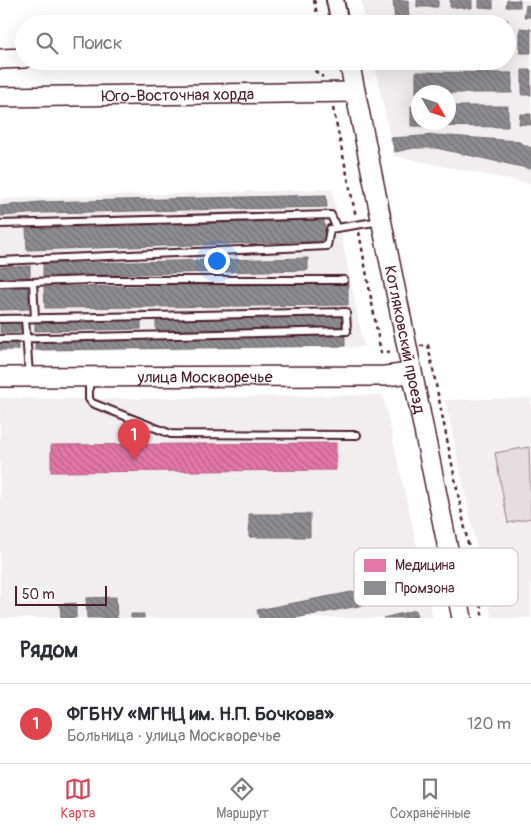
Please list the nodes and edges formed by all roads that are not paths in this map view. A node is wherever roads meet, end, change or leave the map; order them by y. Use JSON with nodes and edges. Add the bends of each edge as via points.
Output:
{"nodes":[{"id":1,"x":329,"y":4,"type":"edge"},
{"id":2,"x":335,"y":15,"type":"edge"},
{"id":3,"x":15,"y":58,"type":"edge"},
{"id":4,"x":0,"y":59,"type":"edge"},
{"id":5,"x":351,"y":70,"type":"edge"},
{"id":6,"x":355,"y":92,"type":"junction"},
{"id":7,"x":0,"y":97,"type":"edge"},
{"id":8,"x":381,"y":221,"type":"junction"},
{"id":9,"x":0,"y":224,"type":"edge"},
{"id":10,"x":336,"y":227,"type":"junction"},
{"id":11,"x":0,"y":261,"type":"edge"},
{"id":12,"x":344,"y":280,"type":"dead end"},
{"id":13,"x":33,"y":282,"type":"junction"},
{"id":14,"x":0,"y":283,"type":"edge"},
{"id":15,"x":25,"y":318,"type":"junction"},
{"id":16,"x":35,"y":318,"type":"junction"},
{"id":17,"x":0,"y":319,"type":"edge"},
{"id":18,"x":27,"y":338,"type":"junction"},
{"id":19,"x":0,"y":339,"type":"edge"},
{"id":20,"x":411,"y":374,"type":"junction"},
{"id":21,"x":29,"y":376,"type":"junction"},
{"id":22,"x":0,"y":377,"type":"edge"},
{"id":23,"x":89,"y":377,"type":"junction"},
{"id":24,"x":357,"y":434,"type":"dead end"},
{"id":25,"x":447,"y":548,"type":"edge"}],
"edges":[{"from":1,"to":2,"type":"street"},
{"from":3,"to":4,"type":"main road"},
{"from":5,"to":6,"type":"main road","name":"Котляковский проезд"},
{"from":6,"to":7,"type":"main road","name":"Юго-Восточная хорда"},
{"from":6,"to":8,"type":"main road","name":"Котляковский проезд"},
{"from":8,"to":10,"type":"lane"},
{"from":8,"to":20,"type":"main road","name":"Котляковский проезд"},
{"from":9,"to":10,"type":"lane","via":[[331,215]]},
{"from":10,"to":11,"type":"lane","via":[[330,229],[327,246]]},
{"from":12,"to":13,"type":"lane"},
{"from":13,"to":14,"type":"lane"},
{"from":13,"to":16,"type":"lane"},
{"from":15,"to":16,"type":"lane"},
{"from":15,"to":17,"type":"lane"},
{"from":15,"to":18,"type":"lane"},
{"from":16,"to":18,"type":"lane","via":[[346,312],[348,331]]},
{"from":18,"to":19,"type":"lane"},
{"from":18,"to":21,"type":"lane"},
{"from":20,"to":23,"type":"main road","name":"улица Москворечье"},
{"from":20,"to":25,"type":"main road","name":"Котляковский проезд"},
{"from":21,"to":22,"type":"main road","name":"улица Москворечье"},
{"from":21,"to":23,"type":"main road","name":"улица Москворечье"},
{"from":23,"to":24,"type":"lane","via":[[88,399],[92,403],[171,434]]}]}
